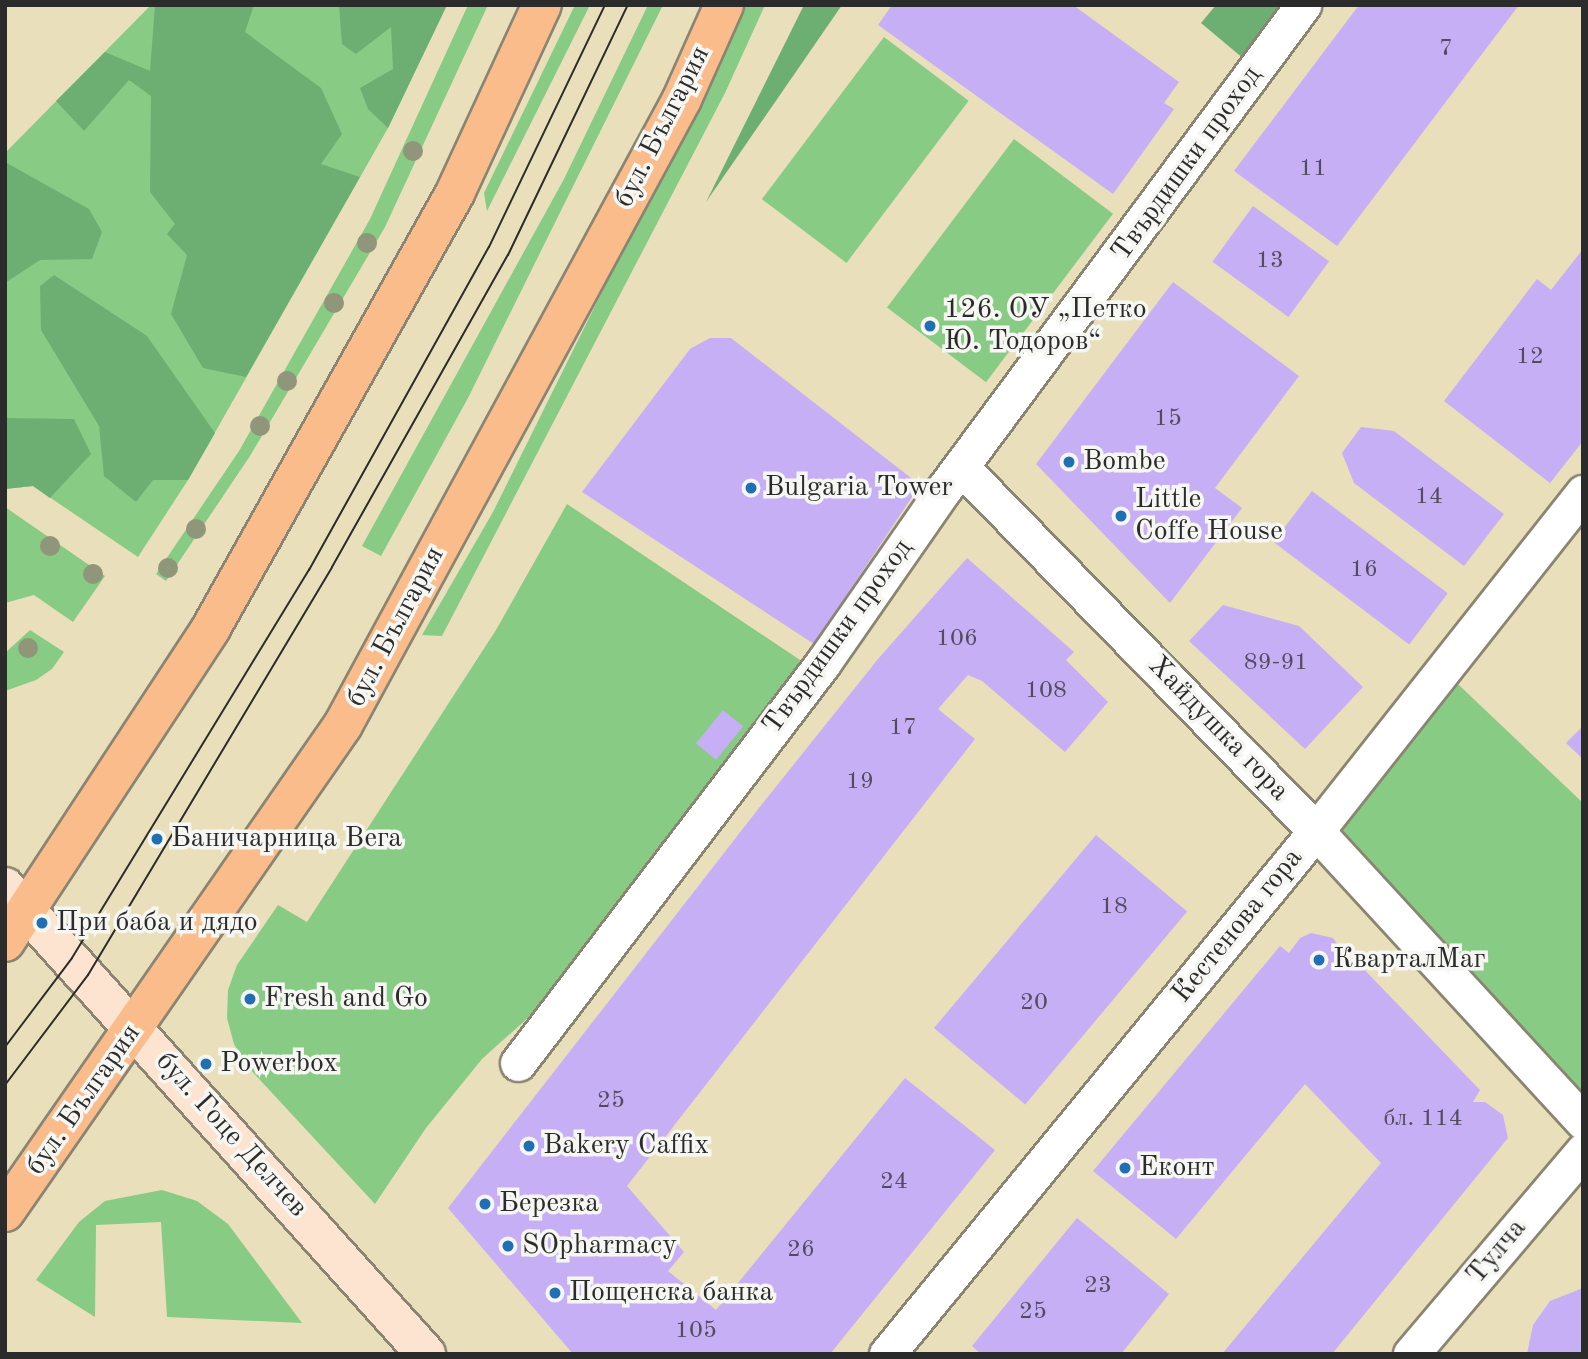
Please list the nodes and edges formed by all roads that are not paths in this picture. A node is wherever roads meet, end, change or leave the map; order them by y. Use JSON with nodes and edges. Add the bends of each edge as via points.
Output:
{"nodes":[{"id":1,"x":542,"y":5,"type":"edge"},
{"id":2,"x":724,"y":5,"type":"edge"},
{"id":3,"x":1303,"y":5,"type":"edge"},
{"id":4,"x":961,"y":467,"type":"junction"},
{"id":5,"x":1583,"y":493,"type":"edge"},
{"id":6,"x":1316,"y":831,"type":"junction"},
{"id":7,"x":17,"y":898,"type":"edge"},
{"id":8,"x":5,"y":942,"type":"edge"},
{"id":9,"x":135,"y":1028,"type":"junction"},
{"id":10,"x":519,"y":1063,"type":"dead end"},
{"id":11,"x":1583,"y":1121,"type":"edge"},
{"id":12,"x":1583,"y":1151,"type":"edge"},
{"id":13,"x":5,"y":1212,"type":"edge"},
{"id":14,"x":426,"y":1354,"type":"edge"},
{"id":15,"x":887,"y":1354,"type":"edge"},
{"id":16,"x":1411,"y":1354,"type":"edge"}],
"edges":[{"from":1,"to":7,"type":"main road","via":[[455,193],[211,628]]},
{"from":2,"to":9,"type":"main road","name":"бул. България","via":[[682,99],[343,725]]},
{"from":3,"to":4,"type":"street","name":"Твърдишки проход"},
{"from":4,"to":6,"type":"street","name":"Хайдушка гора"},
{"from":4,"to":10,"type":"street","name":"Твърдишки проход","via":[[823,663]]},
{"from":5,"to":6,"type":"street","name":"Кестенова гора"},
{"from":6,"to":11,"type":"street","name":"Хайдушка гора"},
{"from":6,"to":15,"type":"street","name":"Кестенова гора"},
{"from":7,"to":8,"type":"main road"},
{"from":7,"to":9,"type":"street","name":"бул. Гоце Делчев"},
{"from":9,"to":13,"type":"main road","name":"бул. България"},
{"from":9,"to":14,"type":"street","name":"бул. Гоце Делчев"},
{"from":12,"to":16,"type":"street","name":"Тулча"}]}
